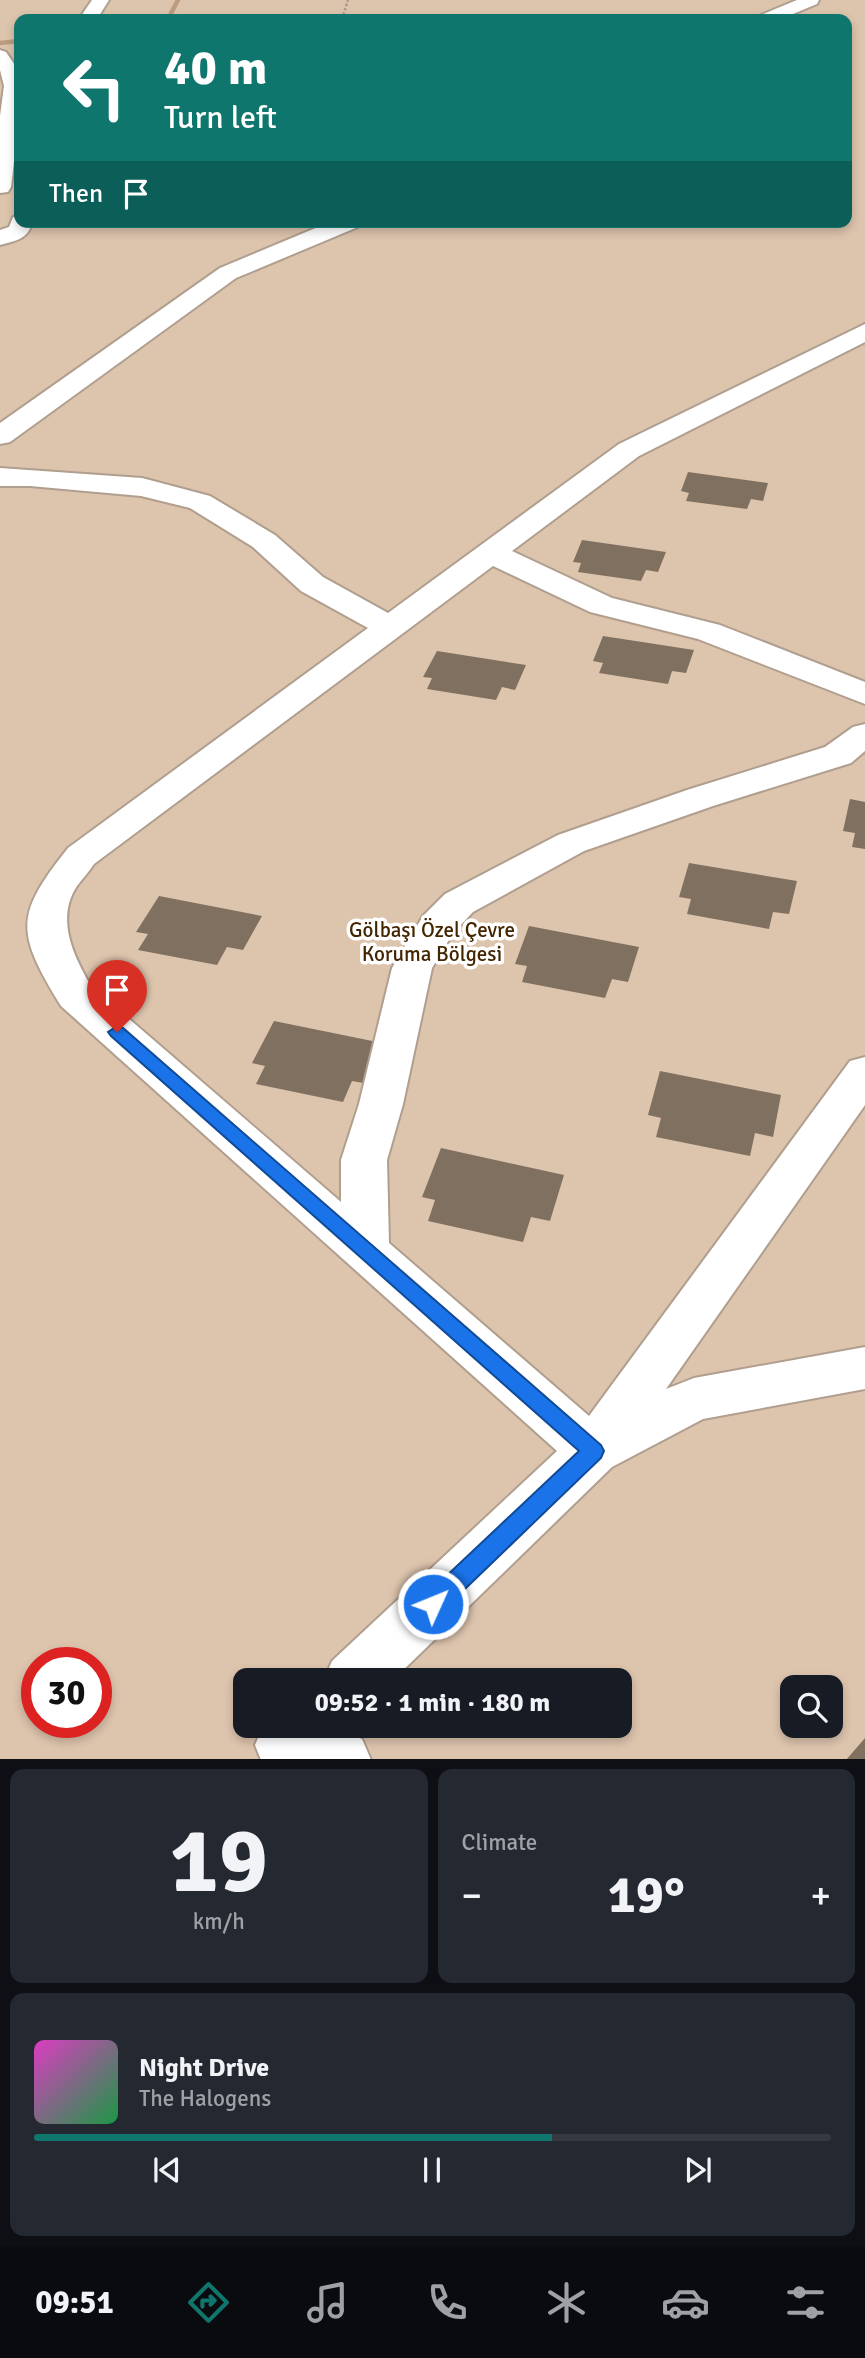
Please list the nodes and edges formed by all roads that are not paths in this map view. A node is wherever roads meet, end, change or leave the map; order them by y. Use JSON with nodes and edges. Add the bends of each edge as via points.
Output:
{"nodes":[{"id":1,"x":811,"y":0,"type":"edge"},
{"id":2,"x":779,"y":14,"type":"edge"},
{"id":3,"x":0,"y":56,"type":"edge"},
{"id":4,"x":0,"y":187,"type":"edge"},
{"id":5,"x":19,"y":228,"type":"edge"},
{"id":6,"x":336,"y":228,"type":"edge"},
{"id":7,"x":0,"y":238,"type":"edge"},
{"id":8,"x":865,"y":332,"type":"edge"},
{"id":9,"x":0,"y":436,"type":"edge"},
{"id":10,"x":0,"y":477,"type":"edge"},
{"id":11,"x":492,"y":552,"type":"junction"},
{"id":12,"x":390,"y":628,"type":"junction"},
{"id":13,"x":865,"y":694,"type":"edge"},
{"id":14,"x":865,"y":734,"type":"edge"},
{"id":15,"x":865,"y":1072,"type":"edge"},
{"id":16,"x":365,"y":1251,"type":"junction"},
{"id":17,"x":865,"y":1368,"type":"edge"},
{"id":18,"x":593,"y":1451,"type":"junction"},
{"id":19,"x":366,"y":1668,"type":"edge"},
{"id":20,"x":286,"y":1743,"type":"edge"},
{"id":21,"x":341,"y":1759,"type":"edge"}],
"edges":[{"from":1,"to":2,"type":"street"},
{"from":3,"to":4,"type":"street","via":[[14,86]]},
{"from":5,"to":7,"type":"street"},
{"from":6,"to":9,"type":"street","via":[[228,273]]},
{"from":8,"to":11,"type":"street","via":[[629,450]]},
{"from":10,"to":12,"type":"street","via":[[142,487],[200,502],[264,541],[312,584]]},
{"from":11,"to":12,"type":"street"},
{"from":11,"to":13,"type":"street","via":[[601,605],[709,632]]},
{"from":12,"to":16,"type":"street","via":[[81,856],[54,891],[45,925],[53,956],[76,996]]},
{"from":14,"to":16,"type":"street","via":[[838,755],[571,843],[459,903],[437,925],[412,968],[364,1160]]},
{"from":15,"to":18,"type":"street"},
{"from":16,"to":18,"type":"street"},
{"from":17,"to":18,"type":"street","via":[[694,1399]]},
{"from":18,"to":19,"type":"street"},
{"from":20,"to":21,"type":"street"}]}
